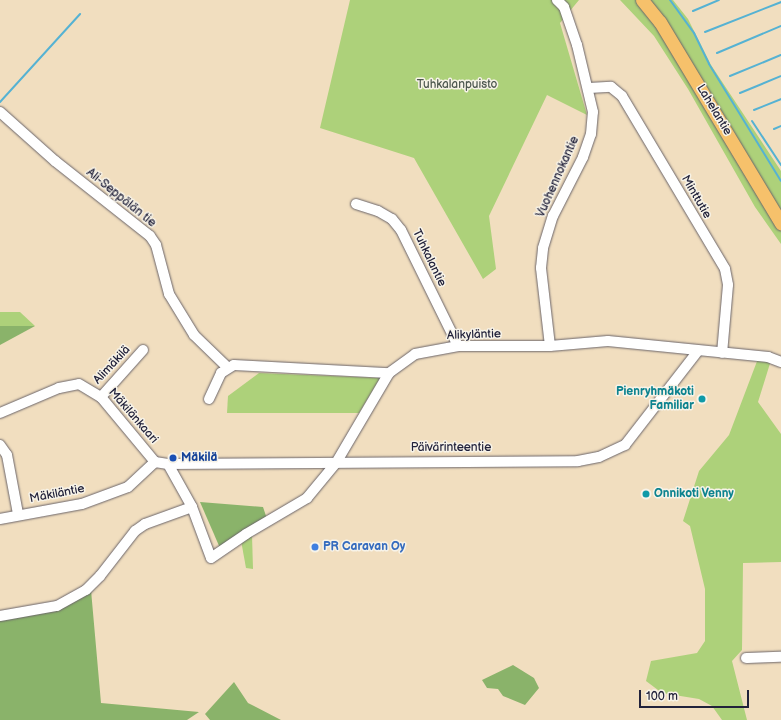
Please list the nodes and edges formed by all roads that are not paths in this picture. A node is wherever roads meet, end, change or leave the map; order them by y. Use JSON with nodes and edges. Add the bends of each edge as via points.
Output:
{"nodes":[{"id":1,"x":557,"y":0,"type":"edge"},
{"id":2,"x":642,"y":0,"type":"edge"},
{"id":3,"x":589,"y":88,"type":"junction"},
{"id":4,"x":0,"y":112,"type":"edge"},
{"id":5,"x":356,"y":204,"type":"dead end"},
{"id":6,"x":781,"y":223,"type":"edge"},
{"id":7,"x":458,"y":346,"type":"junction"},
{"id":8,"x":550,"y":346,"type":"junction"},
{"id":9,"x":143,"y":350,"type":"dead end"},
{"id":10,"x":698,"y":351,"type":"junction"},
{"id":11,"x":722,"y":353,"type":"junction"},
{"id":12,"x":781,"y":362,"type":"edge"},
{"id":13,"x":228,"y":368,"type":"junction"},
{"id":14,"x":389,"y":373,"type":"junction"},
{"id":15,"x":101,"y":397,"type":"junction"},
{"id":16,"x":209,"y":399,"type":"dead end"},
{"id":17,"x":0,"y":413,"type":"edge"},
{"id":18,"x":0,"y":445,"type":"edge"},
{"id":19,"x":155,"y":462,"type":"junction"},
{"id":20,"x":336,"y":463,"type":"junction"},
{"id":21,"x":168,"y":464,"type":"junction"},
{"id":22,"x":192,"y":507,"type":"junction"},
{"id":23,"x":18,"y":514,"type":"junction"},
{"id":24,"x":0,"y":519,"type":"edge"},
{"id":25,"x":0,"y":616,"type":"edge"},
{"id":26,"x":746,"y":658,"type":"dead end"},
{"id":27,"x":781,"y":658,"type":"edge"}],
"edges":[{"from":1,"to":3,"type":"street","name":"Vuohennokantie","via":[[564,7]]},
{"from":2,"to":6,"type":"main road","name":"Lahelantie","via":[[660,22]]},
{"from":3,"to":8,"type":"street","name":"Vuohennokantie","via":[[593,112],[591,134],[583,157],[553,216],[543,248],[541,268]]},
{"from":3,"to":11,"type":"street","name":"Minttutie","via":[[611,87],[622,96],[725,270],[728,284]]},
{"from":4,"to":13,"type":"street","name":"Ali-Seppälän tie","via":[[55,161],[150,236],[156,245],[169,294],[194,335]]},
{"from":5,"to":7,"type":"street","name":"Tuhkalantie","via":[[392,219],[401,230]]},
{"from":7,"to":8,"type":"street","name":"Alikyläntie"},
{"from":7,"to":14,"type":"street","name":"Alikyläntie","via":[[415,354]]},
{"from":8,"to":10,"type":"street","name":"Alikyläntie","via":[[608,341]]},
{"from":9,"to":15,"type":"street","name":"Alimäkilä"},
{"from":10,"to":11,"type":"street","name":"Alikyläntie"},
{"from":10,"to":20,"type":"street","name":"Päivärinteentie","via":[[625,445],[599,457],[578,461]]},
{"from":11,"to":12,"type":"street","name":"Alikyläntie","via":[[768,357]]},
{"from":13,"to":14,"type":"street","via":[[234,365],[277,366]]},
{"from":13,"to":16,"type":"street","via":[[221,373]]},
{"from":14,"to":20,"type":"street","name":"Alikyläntie"},
{"from":15,"to":17,"type":"street","name":"Mäkilänkaari","via":[[79,384],[60,388]]},
{"from":15,"to":19,"type":"street","name":"Mäkilänkaari"},
{"from":18,"to":23,"type":"street","via":[[7,455]]},
{"from":19,"to":21,"type":"street","name":"Päivärinteentie"},
{"from":19,"to":23,"type":"street","name":"Mäkiläntie","via":[[128,487],[82,504]]},
{"from":20,"to":21,"type":"street","name":"Päivärinteentie"},
{"from":20,"to":22,"type":"street","name":"Alikyläntie","via":[[307,498],[211,558]]},
{"from":21,"to":22,"type":"street"},
{"from":22,"to":25,"type":"street","via":[[145,524],[135,531],[86,590],[57,606]]},
{"from":23,"to":24,"type":"street","name":"Mäkiläntie"},
{"from":26,"to":27,"type":"street"}]}
